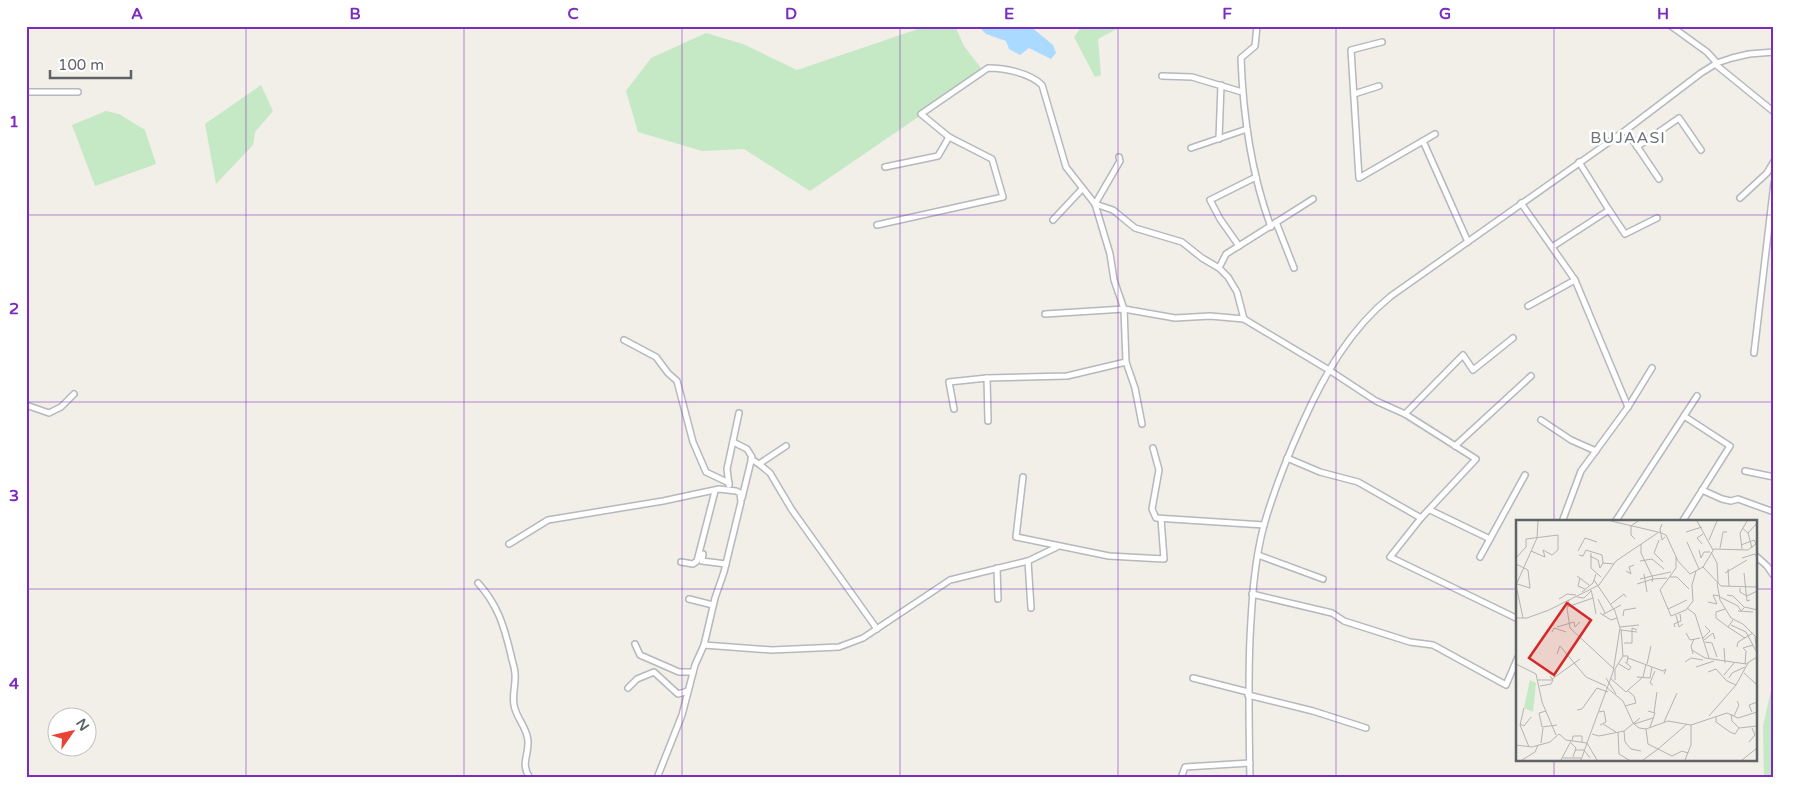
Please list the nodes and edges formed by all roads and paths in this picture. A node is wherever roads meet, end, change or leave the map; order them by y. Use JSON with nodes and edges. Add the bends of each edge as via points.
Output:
{"nodes":[{"id":1,"x":1257,"y":26,"type":"edge"},
{"id":2,"x":1671,"y":26,"type":"edge"},
{"id":3,"x":1382,"y":42,"type":"dead end"},
{"id":4,"x":1774,"y":52,"type":"edge"},
{"id":5,"x":1716,"y":64,"type":"junction"},
{"id":6,"x":1162,"y":76,"type":"dead end"},
{"id":7,"x":1222,"y":85,"type":"junction"},
{"id":8,"x":1379,"y":86,"type":"dead end"},
{"id":9,"x":26,"y":92,"type":"edge"},
{"id":10,"x":78,"y":92,"type":"dead end"},
{"id":11,"x":1242,"y":92,"type":"junction"},
{"id":12,"x":1354,"y":94,"type":"junction"},
{"id":13,"x":1774,"y":112,"type":"edge"},
{"id":14,"x":1247,"y":129,"type":"junction"},
{"id":15,"x":1626,"y":130,"type":"junction"},
{"id":16,"x":1436,"y":134,"type":"dead end"},
{"id":17,"x":949,"y":137,"type":"junction"},
{"id":18,"x":1218,"y":139,"type":"junction"},
{"id":19,"x":1423,"y":141,"type":"junction"},
{"id":20,"x":1637,"y":147,"type":"junction"},
{"id":21,"x":1191,"y":148,"type":"dead end"},
{"id":22,"x":1701,"y":150,"type":"dead end"},
{"id":23,"x":1118,"y":156,"type":"dead end"},
{"id":24,"x":1579,"y":162,"type":"junction"},
{"id":25,"x":1774,"y":162,"type":"edge"},
{"id":26,"x":885,"y":168,"type":"dead end"},
{"id":27,"x":1256,"y":177,"type":"junction"},
{"id":28,"x":1659,"y":179,"type":"dead end"},
{"id":29,"x":1774,"y":183,"type":"edge"},
{"id":30,"x":1082,"y":188,"type":"junction"},
{"id":31,"x":1740,"y":198,"type":"dead end"},
{"id":32,"x":1313,"y":199,"type":"dead end"},
{"id":33,"x":1521,"y":203,"type":"junction"},
{"id":34,"x":1095,"y":204,"type":"junction"},
{"id":35,"x":1609,"y":210,"type":"junction"},
{"id":36,"x":1657,"y":218,"type":"dead end"},
{"id":37,"x":1053,"y":220,"type":"dead end"},
{"id":38,"x":1276,"y":222,"type":"junction"},
{"id":39,"x":877,"y":225,"type":"dead end"},
{"id":40,"x":1271,"y":227,"type":"junction"},
{"id":41,"x":1468,"y":242,"type":"junction"},
{"id":42,"x":1239,"y":246,"type":"junction"},
{"id":43,"x":1552,"y":247,"type":"junction"},
{"id":44,"x":1219,"y":268,"type":"junction"},
{"id":45,"x":1294,"y":268,"type":"dead end"},
{"id":46,"x":1575,"y":280,"type":"junction"},
{"id":47,"x":1528,"y":306,"type":"dead end"},
{"id":48,"x":1124,"y":309,"type":"junction"},
{"id":49,"x":1045,"y":314,"type":"dead end"},
{"id":50,"x":1244,"y":319,"type":"junction"},
{"id":51,"x":1513,"y":338,"type":"dead end"},
{"id":52,"x":624,"y":340,"type":"dead end"},
{"id":53,"x":1754,"y":353,"type":"dead end"},
{"id":54,"x":1126,"y":362,"type":"junction"},
{"id":55,"x":1652,"y":368,"type":"dead end"},
{"id":56,"x":1329,"y":370,"type":"junction"},
{"id":57,"x":1531,"y":376,"type":"dead end"},
{"id":58,"x":987,"y":378,"type":"junction"},
{"id":59,"x":74,"y":394,"type":"dead end"},
{"id":60,"x":1697,"y":396,"type":"dead end"},
{"id":61,"x":26,"y":405,"type":"edge"},
{"id":62,"x":1628,"y":407,"type":"junction"},
{"id":63,"x":954,"y":409,"type":"dead end"},
{"id":64,"x":739,"y":413,"type":"dead end"},
{"id":65,"x":1405,"y":414,"type":"junction"},
{"id":66,"x":1684,"y":416,"type":"junction"},
{"id":67,"x":1541,"y":420,"type":"dead end"},
{"id":68,"x":988,"y":421,"type":"dead end"},
{"id":69,"x":1142,"y":424,"type":"dead end"},
{"id":70,"x":733,"y":442,"type":"junction"},
{"id":71,"x":786,"y":446,"type":"dead end"},
{"id":72,"x":1455,"y":446,"type":"junction"},
{"id":73,"x":1153,"y":448,"type":"dead end"},
{"id":74,"x":1596,"y":452,"type":"junction"},
{"id":75,"x":1287,"y":458,"type":"junction"},
{"id":76,"x":751,"y":459,"type":"junction"},
{"id":77,"x":759,"y":464,"type":"junction"},
{"id":78,"x":1745,"y":471,"type":"dead end"},
{"id":79,"x":1525,"y":475,"type":"dead end"},
{"id":80,"x":1023,"y":477,"type":"dead end"},
{"id":81,"x":1774,"y":477,"type":"edge"},
{"id":82,"x":729,"y":483,"type":"junction"},
{"id":83,"x":730,"y":490,"type":"junction"},
{"id":84,"x":1702,"y":490,"type":"junction"},
{"id":85,"x":715,"y":491,"type":"junction"},
{"id":86,"x":741,"y":502,"type":"junction"},
{"id":87,"x":1430,"y":510,"type":"junction"},
{"id":88,"x":1774,"y":512,"type":"edge"},
{"id":89,"x":1422,"y":518,"type":"junction"},
{"id":90,"x":1161,"y":519,"type":"junction"},
{"id":91,"x":1563,"y":520,"type":"edge"},
{"id":92,"x":1616,"y":520,"type":"edge"},
{"id":93,"x":1683,"y":520,"type":"edge"},
{"id":94,"x":1264,"y":525,"type":"junction"},
{"id":95,"x":1490,"y":539,"type":"junction"},
{"id":96,"x":509,"y":544,"type":"dead end"},
{"id":97,"x":1057,"y":546,"type":"junction"},
{"id":98,"x":698,"y":555,"type":"junction"},
{"id":99,"x":1258,"y":555,"type":"junction"},
{"id":100,"x":1480,"y":557,"type":"dead end"},
{"id":101,"x":1758,"y":558,"type":"edge"},
{"id":102,"x":1028,"y":561,"type":"junction"},
{"id":103,"x":681,"y":562,"type":"dead end"},
{"id":104,"x":726,"y":564,"type":"junction"},
{"id":105,"x":997,"y":568,"type":"junction"},
{"id":106,"x":1774,"y":576,"type":"edge"},
{"id":107,"x":1323,"y":579,"type":"dead end"},
{"id":108,"x":478,"y":582,"type":"dead end"},
{"id":109,"x":1252,"y":594,"type":"junction"},
{"id":110,"x":689,"y":598,"type":"dead end"},
{"id":111,"x":998,"y":598,"type":"dead end"},
{"id":112,"x":713,"y":605,"type":"junction"},
{"id":113,"x":1031,"y":608,"type":"dead end"},
{"id":114,"x":1516,"y":618,"type":"edge"},
{"id":115,"x":877,"y":629,"type":"junction"},
{"id":116,"x":635,"y":644,"type":"dead end"},
{"id":117,"x":704,"y":646,"type":"junction"},
{"id":118,"x":1516,"y":662,"type":"edge"},
{"id":119,"x":693,"y":672,"type":"junction"},
{"id":120,"x":1193,"y":678,"type":"dead end"},
{"id":121,"x":628,"y":688,"type":"dead end"},
{"id":122,"x":688,"y":691,"type":"junction"},
{"id":123,"x":1248,"y":694,"type":"junction"},
{"id":124,"x":1366,"y":728,"type":"dead end"},
{"id":125,"x":1250,"y":763,"type":"junction"},
{"id":126,"x":530,"y":778,"type":"edge"},
{"id":127,"x":657,"y":778,"type":"edge"},
{"id":128,"x":1181,"y":778,"type":"edge"},
{"id":129,"x":1250,"y":778,"type":"edge"}],
"edges":[{"from":1,"to":11,"type":"street","via":[[1255,46],[1241,58]]},
{"from":2,"to":5,"type":"street","via":[[1707,52]]},
{"from":3,"to":12,"type":"street","via":[[1351,50]]},
{"from":4,"to":5,"type":"street","via":[[1748,54]]},
{"from":5,"to":13,"type":"street"},
{"from":5,"to":15,"type":"street"},
{"from":6,"to":7,"type":"street","via":[[1192,77]]},
{"from":7,"to":11,"type":"street"},
{"from":7,"to":18,"type":"street"},
{"from":8,"to":12,"type":"street"},
{"from":9,"to":10,"type":"street"},
{"from":11,"to":14,"type":"street"},
{"from":12,"to":19,"type":"street","via":[[1359,178]]},
{"from":14,"to":18,"type":"street"},
{"from":14,"to":27,"type":"street"},
{"from":15,"to":20,"type":"street"},
{"from":15,"to":24,"type":"street"},
{"from":16,"to":19,"type":"street"},
{"from":17,"to":26,"type":"street","via":[[938,156]]},
{"from":17,"to":30,"type":"street","via":[[921,114],[988,68],[1034,78],[1042,85],[1066,167]]},
{"from":17,"to":39,"type":"street","via":[[992,159],[1003,197]]},
{"from":18,"to":21,"type":"street"},
{"from":19,"to":41,"type":"street"},
{"from":20,"to":22,"type":"street","via":[[1678,118]]},
{"from":20,"to":28,"type":"street"},
{"from":23,"to":34,"type":"street","via":[[1120,162]]},
{"from":24,"to":33,"type":"street"},
{"from":24,"to":35,"type":"street"},
{"from":25,"to":31,"type":"street"},
{"from":27,"to":40,"type":"street"},
{"from":27,"to":42,"type":"street","via":[[1210,200]]},
{"from":29,"to":53,"type":"street"},
{"from":30,"to":34,"type":"street"},
{"from":30,"to":37,"type":"street"},
{"from":32,"to":38,"type":"street"},
{"from":33,"to":41,"type":"street"},
{"from":33,"to":43,"type":"street"},
{"from":34,"to":44,"type":"street","via":[[1113,210],[1135,228],[1182,242]]},
{"from":34,"to":48,"type":"street"},
{"from":35,"to":36,"type":"street","via":[[1626,234]]},
{"from":35,"to":43,"type":"street"},
{"from":38,"to":40,"type":"street"},
{"from":38,"to":45,"type":"street"},
{"from":40,"to":42,"type":"street"},
{"from":41,"to":56,"type":"street","via":[[1380,305],[1352,335]]},
{"from":42,"to":44,"type":"street","via":[[1226,254]]},
{"from":43,"to":46,"type":"street"},
{"from":44,"to":50,"type":"street","via":[[1237,292]]},
{"from":46,"to":47,"type":"street"},
{"from":46,"to":62,"type":"street"},
{"from":48,"to":49,"type":"street"},
{"from":48,"to":50,"type":"street","via":[[1175,318],[1210,316]]},
{"from":48,"to":54,"type":"street"},
{"from":50,"to":56,"type":"street"},
{"from":51,"to":65,"type":"street","via":[[1473,370],[1463,355]]},
{"from":52,"to":82,"type":"street","via":[[656,357],[677,381],[693,442],[706,472]]},
{"from":54,"to":58,"type":"street","via":[[1067,376]]},
{"from":54,"to":69,"type":"street"},
{"from":55,"to":62,"type":"street"},
{"from":56,"to":65,"type":"street","via":[[1376,401]]},
{"from":56,"to":75,"type":"street"},
{"from":57,"to":72,"type":"street"},
{"from":58,"to":63,"type":"street","via":[[949,382]]},
{"from":58,"to":68,"type":"street"},
{"from":59,"to":61,"type":"street","via":[[49,413]]},
{"from":60,"to":66,"type":"street"},
{"from":62,"to":74,"type":"street"},
{"from":64,"to":70,"type":"street"},
{"from":65,"to":72,"type":"street"},
{"from":66,"to":84,"type":"street","via":[[1730,446]]},
{"from":66,"to":92,"type":"street"},
{"from":67,"to":74,"type":"street"},
{"from":70,"to":76,"type":"street","via":[[747,449]]},
{"from":70,"to":82,"type":"street","via":[[727,469]]},
{"from":71,"to":77,"type":"street"},
{"from":72,"to":87,"type":"street","via":[[1476,459]]},
{"from":73,"to":90,"type":"street","via":[[1159,470],[1152,509],[1156,518]]},
{"from":74,"to":91,"type":"street","via":[[1581,471]]},
{"from":75,"to":89,"type":"street","via":[[1320,472],[1358,482]]},
{"from":75,"to":94,"type":"street"},
{"from":76,"to":77,"type":"street"},
{"from":76,"to":86,"type":"street"},
{"from":77,"to":115,"type":"street","via":[[770,473],[792,510]]},
{"from":78,"to":81,"type":"street"},
{"from":79,"to":95,"type":"street"},
{"from":80,"to":97,"type":"street","via":[[1016,537]]},
{"from":82,"to":83,"type":"street"},
{"from":83,"to":85,"type":"street"},
{"from":83,"to":86,"type":"street","via":[[740,493]]},
{"from":84,"to":88,"type":"street","via":[[1722,499],[1738,499]]},
{"from":84,"to":93,"type":"street"},
{"from":85,"to":96,"type":"street","via":[[548,520]]},
{"from":85,"to":98,"type":"street"},
{"from":86,"to":104,"type":"street"},
{"from":87,"to":89,"type":"street"},
{"from":87,"to":95,"type":"street"},
{"from":89,"to":114,"type":"street","via":[[1390,558]]},
{"from":90,"to":94,"type":"street"},
{"from":90,"to":97,"type":"street","via":[[1164,559],[1109,556]]},
{"from":94,"to":99,"type":"street"},
{"from":95,"to":100,"type":"street"},
{"from":97,"to":102,"type":"street"},
{"from":98,"to":103,"type":"street","via":[[693,564]]},
{"from":98,"to":104,"type":"street","via":[[703,554],[702,561]]},
{"from":99,"to":107,"type":"street"},
{"from":99,"to":109,"type":"street"},
{"from":101,"to":106,"type":"street"},
{"from":102,"to":105,"type":"street"},
{"from":102,"to":113,"type":"street"},
{"from":104,"to":112,"type":"street"},
{"from":105,"to":111,"type":"street"},
{"from":105,"to":115,"type":"street","via":[[950,580]]},
{"from":108,"to":126,"type":"street","via":[[489,595],[507,636],[515,674],[514,705],[527,731],[525,772]]},
{"from":109,"to":118,"type":"street","via":[[1332,614],[1344,621],[1410,642],[1433,645],[1506,685]]},
{"from":109,"to":123,"type":"street"},
{"from":110,"to":112,"type":"street"},
{"from":112,"to":117,"type":"street"},
{"from":115,"to":117,"type":"street","via":[[839,647],[772,650]]},
{"from":116,"to":119,"type":"street","via":[[640,655],[679,672]]},
{"from":117,"to":119,"type":"street"},
{"from":119,"to":122,"type":"street"},
{"from":120,"to":123,"type":"street"},
{"from":121,"to":122,"type":"street","via":[[637,679],[654,672],[678,694]]},
{"from":122,"to":127,"type":"street"},
{"from":123,"to":124,"type":"street"},
{"from":123,"to":125,"type":"street"},
{"from":125,"to":128,"type":"street","via":[[1185,768]]},
{"from":125,"to":129,"type":"street"}]}
